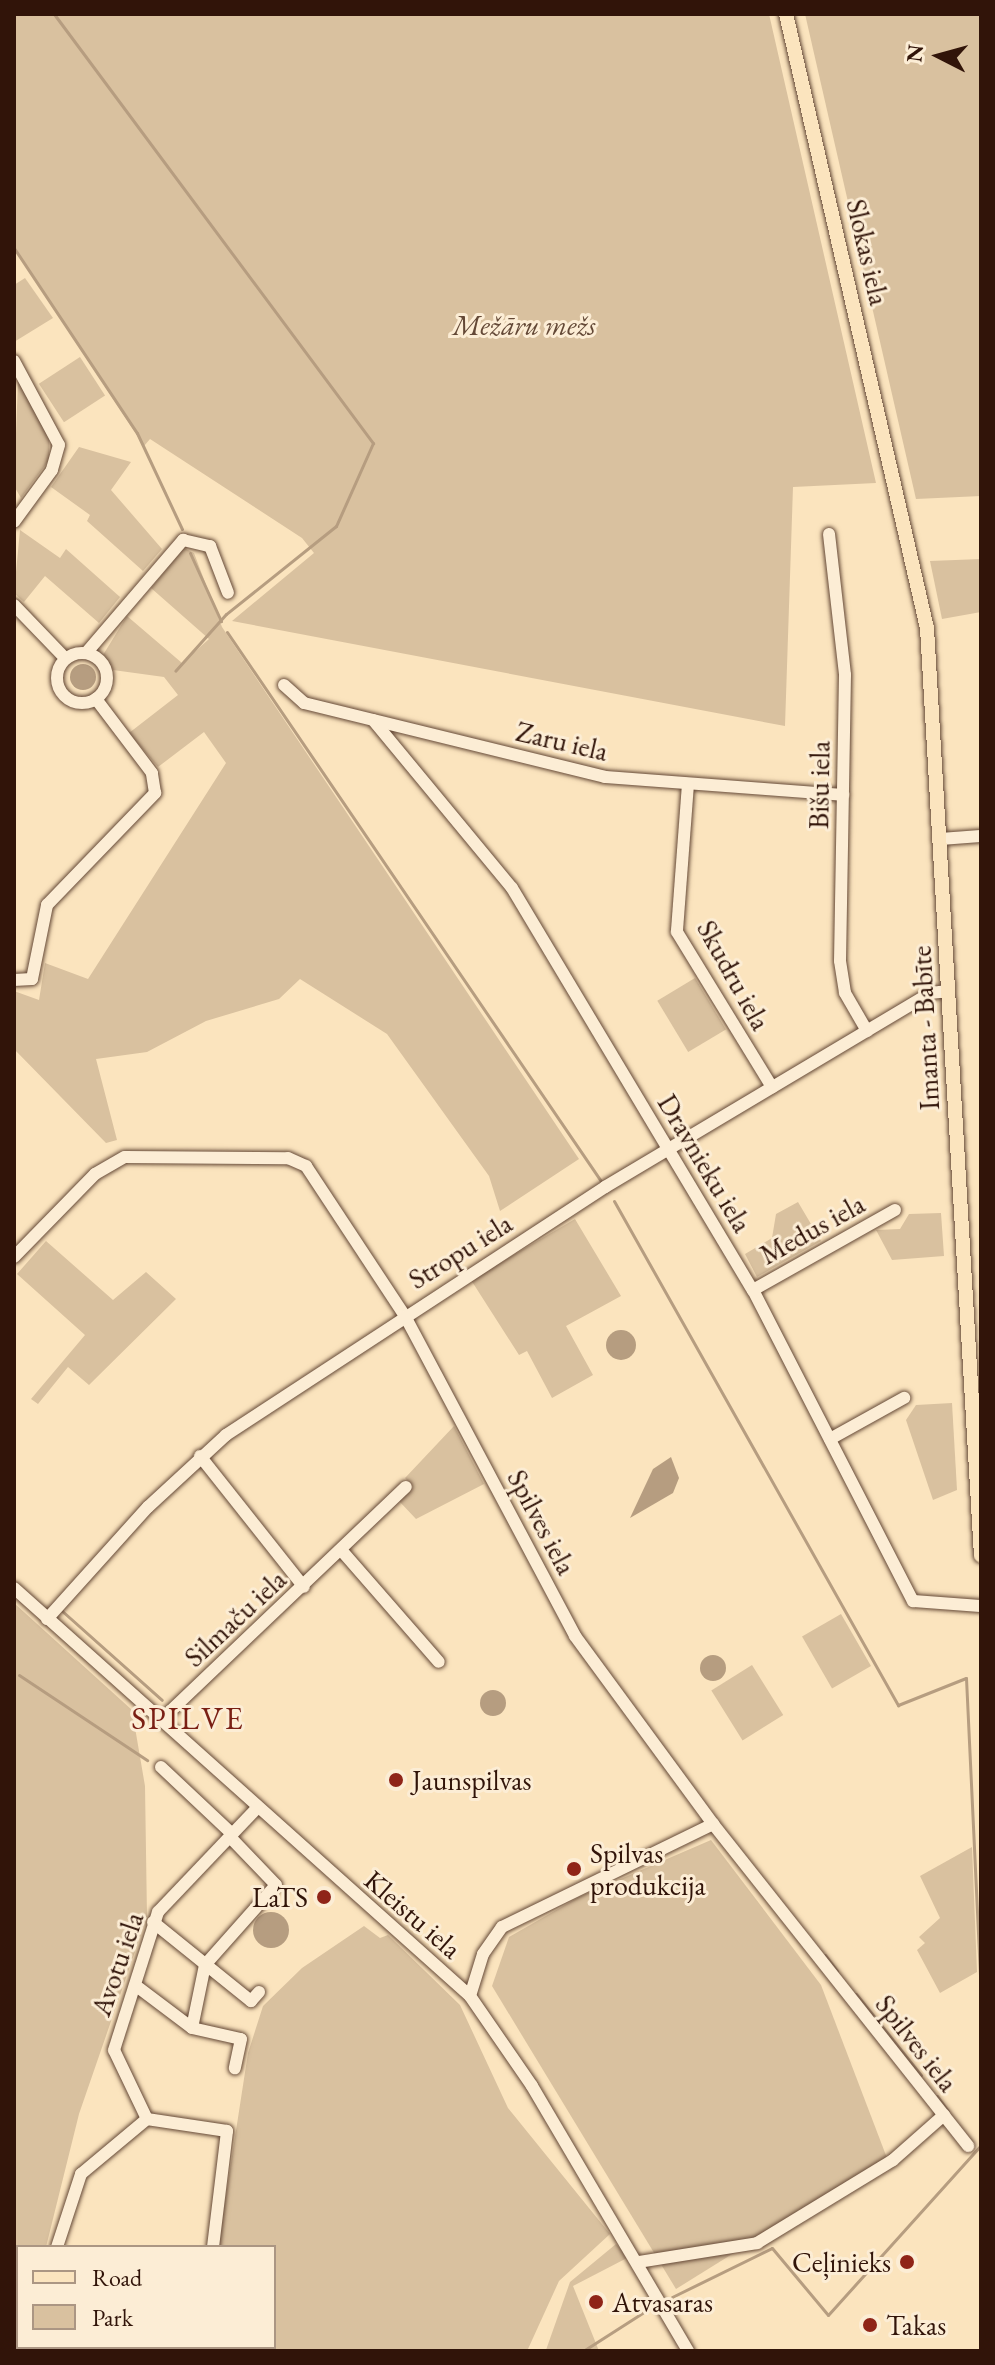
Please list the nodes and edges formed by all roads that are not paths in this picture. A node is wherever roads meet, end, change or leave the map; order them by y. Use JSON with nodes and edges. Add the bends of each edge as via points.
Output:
{"nodes":[{"id":1,"x":786,"y":14,"type":"edge"},
{"id":2,"x":14,"y":361,"type":"edge"},
{"id":3,"x":898,"y":502,"type":"joint"},
{"id":4,"x":14,"y":522,"type":"edge"},
{"id":5,"x":829,"y":534,"type":"dead end"},
{"id":6,"x":228,"y":593,"type":"dead end"},
{"id":7,"x":14,"y":605,"type":"edge"},
{"id":8,"x":87,"y":652,"type":"junction"},
{"id":9,"x":65,"y":658,"type":"junction"},
{"id":10,"x":284,"y":685,"type":"dead end"},
{"id":11,"x":96,"y":699,"type":"junction"},
{"id":12,"x":373,"y":720,"type":"junction"},
{"id":13,"x":688,"y":784,"type":"junction"},
{"id":14,"x":843,"y":795,"type":"junction"},
{"id":15,"x":981,"y":836,"type":"edge"},
{"id":16,"x":940,"y":839,"type":"junction"},
{"id":17,"x":14,"y":980,"type":"edge"},
{"id":18,"x":949,"y":991,"type":"junction"},
{"id":19,"x":867,"y":1031,"type":"junction"},
{"id":20,"x":772,"y":1087,"type":"junction"},
{"id":21,"x":670,"y":1150,"type":"junction"},
{"id":22,"x":895,"y":1210,"type":"dead end"},
{"id":23,"x":14,"y":1257,"type":"edge"},
{"id":24,"x":753,"y":1290,"type":"junction"},
{"id":25,"x":405,"y":1316,"type":"junction"},
{"id":26,"x":904,"y":1398,"type":"dead end"},
{"id":27,"x":830,"y":1439,"type":"junction"},
{"id":28,"x":200,"y":1456,"type":"junction"},
{"id":29,"x":406,"y":1487,"type":"dead end"},
{"id":30,"x":342,"y":1551,"type":"junction"},
{"id":31,"x":981,"y":1555,"type":"edge"},
{"id":32,"x":304,"y":1587,"type":"junction"},
{"id":33,"x":14,"y":1588,"type":"edge"},
{"id":34,"x":981,"y":1606,"type":"edge"},
{"id":35,"x":47,"y":1619,"type":"junction"},
{"id":36,"x":439,"y":1662,"type":"dead end"},
{"id":37,"x":161,"y":1720,"type":"junction"},
{"id":38,"x":161,"y":1767,"type":"dead end"},
{"id":39,"x":258,"y":1807,"type":"junction"},
{"id":40,"x":713,"y":1824,"type":"junction"},
{"id":41,"x":231,"y":1836,"type":"junction"},
{"id":42,"x":153,"y":1922,"type":"junction"},
{"id":43,"x":205,"y":1965,"type":"junction"},
{"id":44,"x":139,"y":1988,"type":"junction"},
{"id":45,"x":255,"y":1996,"type":"dead end"},
{"id":46,"x":470,"y":1996,"type":"junction"},
{"id":47,"x":192,"y":2028,"type":"junction"},
{"id":48,"x":235,"y":2068,"type":"dead end"},
{"id":49,"x":944,"y":2115,"type":"junction"},
{"id":50,"x":147,"y":2119,"type":"junction"},
{"id":51,"x":968,"y":2146,"type":"dead end"},
{"id":52,"x":58,"y":2245,"type":"edge"},
{"id":53,"x":213,"y":2245,"type":"edge"},
{"id":54,"x":639,"y":2262,"type":"junction"},
{"id":55,"x":688,"y":2351,"type":"edge"}],
"edges":[{"from":1,"to":3,"type":"main road","name":"Slokas iela"},
{"from":2,"to":4,"type":"street","via":[[50,417],[57,461]]},
{"from":3,"to":16,"type":"main road","name":"Imanta - Babīte","via":[[927,628]]},
{"from":5,"to":14,"type":"street","name":"Bišu iela","via":[[844,635]]},
{"from":6,"to":8,"type":"street","via":[[210,546],[183,540]]},
{"from":7,"to":9,"type":"street"},
{"from":8,"to":9,"type":"street"},
{"from":8,"to":11,"type":"street","via":[[105,667]]},
{"from":9,"to":11,"type":"street","via":[[56,681],[61,693],[84,704]]},
{"from":10,"to":12,"type":"street","name":"Zaru iela","via":[[304,703]]},
{"from":11,"to":17,"type":"street","via":[[152,773],[155,793],[47,905],[32,979]]},
{"from":12,"to":13,"type":"street","name":"Zaru iela","via":[[605,777]]},
{"from":12,"to":21,"type":"street","name":"Dravnieku iela","via":[[512,888]]},
{"from":13,"to":14,"type":"street","name":"Zaru iela"},
{"from":13,"to":20,"type":"street","name":"Skudru iela","via":[[677,932]]},
{"from":14,"to":19,"type":"street","name":"Bišu iela","via":[[840,961],[845,993]]},
{"from":15,"to":16,"type":"street"},
{"from":16,"to":18,"type":"main road","name":"Imanta - Babīte"},
{"from":18,"to":19,"type":"street","name":"Stropu iela","via":[[930,993]]},
{"from":18,"to":31,"type":"main road","name":"Imanta - Babīte"},
{"from":19,"to":20,"type":"street","name":"Stropu iela"},
{"from":20,"to":21,"type":"street","name":"Stropu iela"},
{"from":21,"to":24,"type":"street","name":"Dravnieku iela"},
{"from":21,"to":25,"type":"street","name":"Stropu iela"},
{"from":22,"to":24,"type":"street","name":"Medus iela"},
{"from":23,"to":25,"type":"street","name":"Spilves iela","via":[[95,1174],[125,1157],[288,1158],[314,1174]]},
{"from":24,"to":27,"type":"street","name":"Dravnieku iela"},
{"from":25,"to":28,"type":"street","name":"Stropu iela"},
{"from":25,"to":40,"type":"street","name":"Spilves iela","via":[[575,1636]]},
{"from":26,"to":27,"type":"street"},
{"from":27,"to":34,"type":"street","name":"Dravnieku iela","via":[[913,1601]]},
{"from":28,"to":32,"type":"street"},
{"from":28,"to":35,"type":"street","name":"Stropu iela"},
{"from":29,"to":30,"type":"street","name":"Silmaču iela"},
{"from":30,"to":32,"type":"street","name":"Silmaču iela"},
{"from":30,"to":36,"type":"street"},
{"from":32,"to":37,"type":"street","name":"Silmaču iela"},
{"from":33,"to":35,"type":"street","name":"Kleistu iela"},
{"from":35,"to":37,"type":"street","name":"Kleistu iela"},
{"from":37,"to":39,"type":"street","name":"Kleistu iela"},
{"from":38,"to":41,"type":"street"},
{"from":39,"to":41,"type":"street","name":"Avotu iela"},
{"from":39,"to":46,"type":"street","name":"Kleistu iela"},
{"from":40,"to":46,"type":"street","via":[[502,1927],[483,1954]]},
{"from":40,"to":49,"type":"street","name":"Spilves iela"},
{"from":41,"to":42,"type":"street","name":"Avotu iela"},
{"from":41,"to":43,"type":"street","via":[[276,1890]]},
{"from":42,"to":43,"type":"street"},
{"from":42,"to":44,"type":"street","name":"Avotu iela"},
{"from":43,"to":45,"type":"street"},
{"from":43,"to":47,"type":"street"},
{"from":44,"to":47,"type":"street"},
{"from":44,"to":50,"type":"street","name":"Avotu iela","via":[[114,2050]]},
{"from":46,"to":54,"type":"street","name":"Kleistu iela"},
{"from":47,"to":48,"type":"street","via":[[241,2039]]},
{"from":49,"to":51,"type":"street","name":"Spilves iela"},
{"from":49,"to":54,"type":"street","via":[[893,2160],[757,2243]]},
{"from":50,"to":52,"type":"street","via":[[81,2174]]},
{"from":50,"to":53,"type":"street","via":[[227,2131]]},
{"from":54,"to":55,"type":"street","name":"Kleistu iela"}]}
